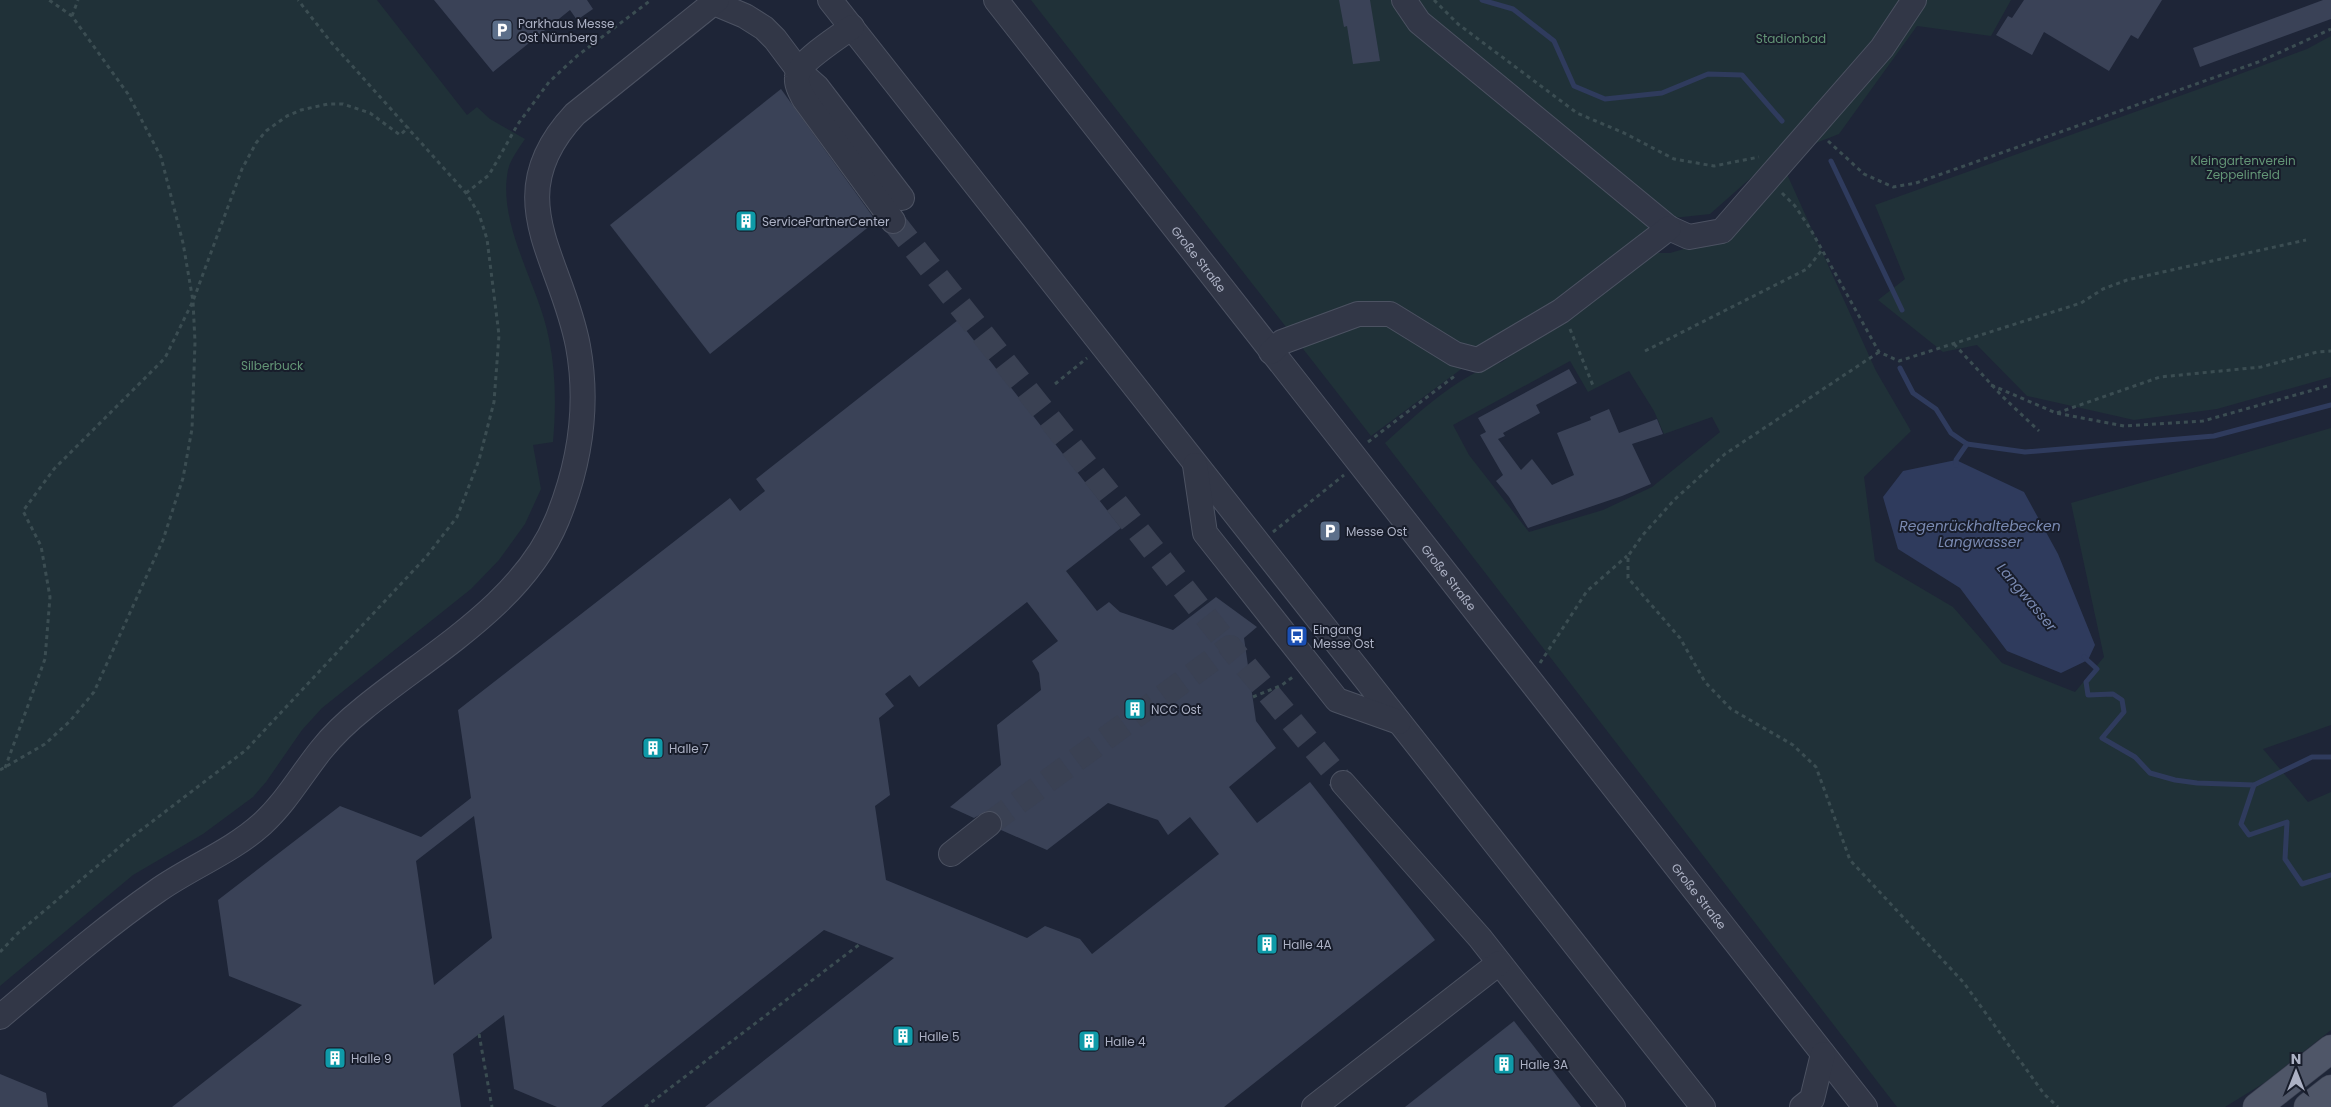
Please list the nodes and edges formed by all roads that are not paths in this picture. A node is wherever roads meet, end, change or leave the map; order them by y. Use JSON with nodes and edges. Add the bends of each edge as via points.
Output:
{"nodes":[{"id":1,"x":996,"y":0,"type":"edge"},
{"id":2,"x":1404,"y":0,"type":"edge"},
{"id":3,"x":1914,"y":0,"type":"edge"},
{"id":4,"x":716,"y":1,"type":"edge"},
{"id":5,"x":842,"y":11,"type":"edge"},
{"id":6,"x":799,"y":71,"type":"junction"},
{"id":7,"x":902,"y":198,"type":"tunnel mouth"},
{"id":8,"x":894,"y":221,"type":"tunnel mouth"},
{"id":9,"x":1669,"y":228,"type":"junction"},
{"id":10,"x":1271,"y":352,"type":"junction"},
{"id":11,"x":1195,"y":463,"type":"junction"},
{"id":12,"x":1399,"y":722,"type":"junction"},
{"id":13,"x":1343,"y":783,"type":"tunnel mouth"},
{"id":14,"x":989,"y":824,"type":"tunnel mouth"},
{"id":15,"x":951,"y":854,"type":"dead end"},
{"id":16,"x":1500,"y":963,"type":"junction"},
{"id":17,"x":0,"y":1017,"type":"edge"},
{"id":18,"x":2331,"y":1048,"type":"edge"},
{"id":19,"x":1823,"y":1054,"type":"junction"},
{"id":20,"x":2331,"y":1089,"type":"edge"},
{"id":21,"x":1314,"y":1107,"type":"edge"},
{"id":22,"x":1613,"y":1107,"type":"edge"},
{"id":23,"x":1703,"y":1107,"type":"edge"},
{"id":24,"x":1802,"y":1107,"type":"edge"},
{"id":25,"x":1865,"y":1107,"type":"edge"},
{"id":26,"x":2257,"y":1107,"type":"edge"},
{"id":27,"x":2308,"y":1107,"type":"edge"}],
"edges":[{"from":1,"to":10,"type":"lane","name":"Große Straße"},
{"from":2,"to":9,"type":"lane","via":[[1419,22]]},
{"from":3,"to":9,"type":"lane","via":[[1882,48],[1722,231],[1689,237]]},
{"from":4,"to":6,"type":"lane","via":[[764,28]]},
{"from":4,"to":17,"type":"lane","via":[[575,114],[560,129],[540,169],[536,188],[539,225],[569,310],[584,390],[572,481],[540,551],[499,601],[340,730],[321,749],[286,800],[260,825],[226,850],[157,891],[73,955]]},
{"from":5,"to":6,"type":"lane","via":[[818,52]]},
{"from":5,"to":11,"type":"lane"},
{"from":6,"to":7,"type":"lane","via":[[817,87]]},
{"from":6,"to":8,"type":"lane","via":[[796,78],[804,99]]},
{"from":9,"to":10,"type":"lane","via":[[1561,310],[1478,360],[1455,354],[1390,314],[1358,314],[1282,342]]},
{"from":10,"to":19,"type":"lane","name":"Große Straße"},
{"from":11,"to":12,"type":"lane"},
{"from":11,"to":12,"type":"lane","via":[[1205,533],[1278,626],[1337,700]]},
{"from":12,"to":23,"type":"lane"},
{"from":13,"to":16,"type":"lane"},
{"from":14,"to":15,"type":"lane"},
{"from":16,"to":21,"type":"lane"},
{"from":16,"to":22,"type":"lane"},
{"from":18,"to":26,"type":"main road"},
{"from":19,"to":24,"type":"lane","via":[[1812,1099]]},
{"from":19,"to":25,"type":"lane","name":"Große Straße"},
{"from":20,"to":27,"type":"main road"}]}
